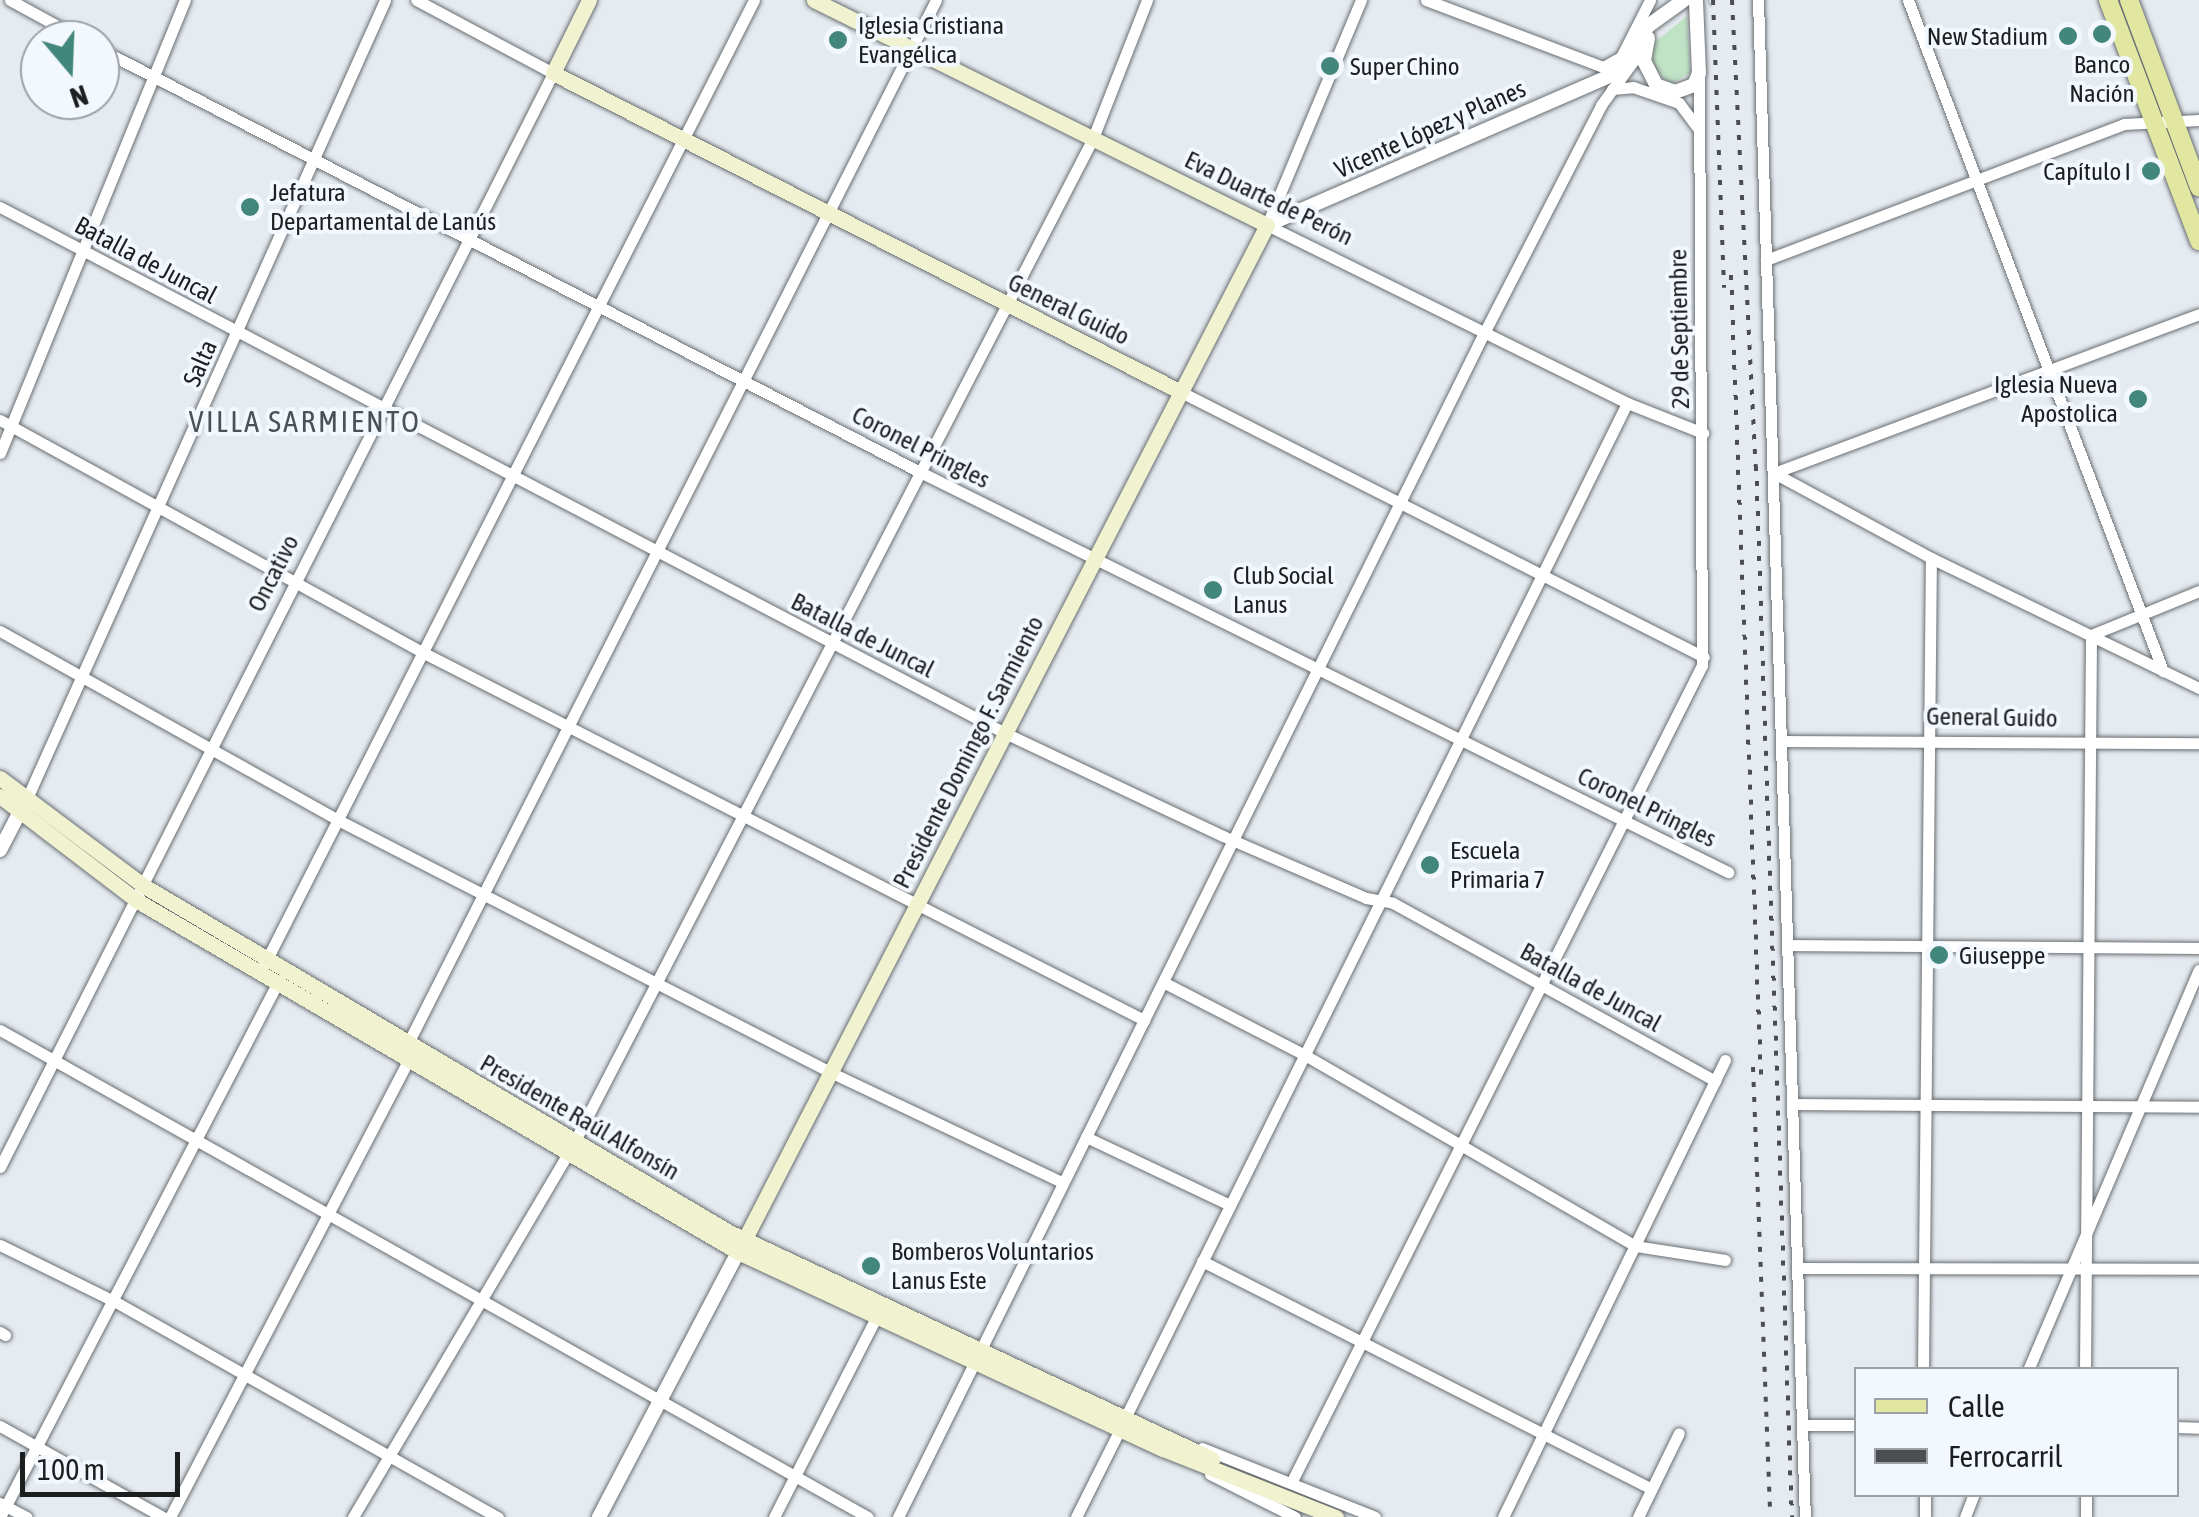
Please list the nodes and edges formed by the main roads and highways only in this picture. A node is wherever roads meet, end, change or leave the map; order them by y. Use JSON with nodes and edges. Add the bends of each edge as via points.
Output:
{"nodes":[{"id":1,"x":589,"y":0,"type":"edge"},
{"id":2,"x":814,"y":0,"type":"edge"},
{"id":3,"x":2108,"y":0,"type":"edge"},
{"id":4,"x":2129,"y":0,"type":"edge"},
{"id":5,"x":553,"y":73,"type":"joint"},
{"id":6,"x":2199,"y":187,"type":"edge"},
{"id":7,"x":1268,"y":225,"type":"joint"},
{"id":8,"x":2199,"y":241,"type":"edge"},
{"id":9,"x":1181,"y":392,"type":"junction"},
{"id":10,"x":0,"y":778,"type":"edge"},
{"id":11,"x":0,"y":796,"type":"edge"},
{"id":12,"x":24,"y":803,"type":"junction"},
{"id":13,"x":740,"y":1246,"type":"junction"},
{"id":14,"x":1336,"y":1517,"type":"edge"}],
"edges":[{"from":1,"to":5,"type":"main road","name":"Oncativo"},
{"from":2,"to":7,"type":"main road","name":"Eva Duarte de Perón"},
{"from":3,"to":8,"type":"main road"},
{"from":4,"to":6,"type":"main road"},
{"from":5,"to":9,"type":"main road","name":"General Guido"},
{"from":7,"to":9,"type":"main road","name":"Presidente Domingo F. Sarmiento"},
{"from":9,"to":13,"type":"main road","name":"Presidente Domingo F. Sarmiento"},
{"from":10,"to":12,"type":"main road","name":"Presidente Raúl Alfonsín"},
{"from":11,"to":12,"type":"main road","name":"Presidente Raúl Alfonsín"},
{"from":12,"to":13,"type":"main road","name":"Presidente Raúl Alfonsín","via":[[140,893]]},
{"from":13,"to":14,"type":"main road","name":"Presidente Raúl Alfonsín"}]}
